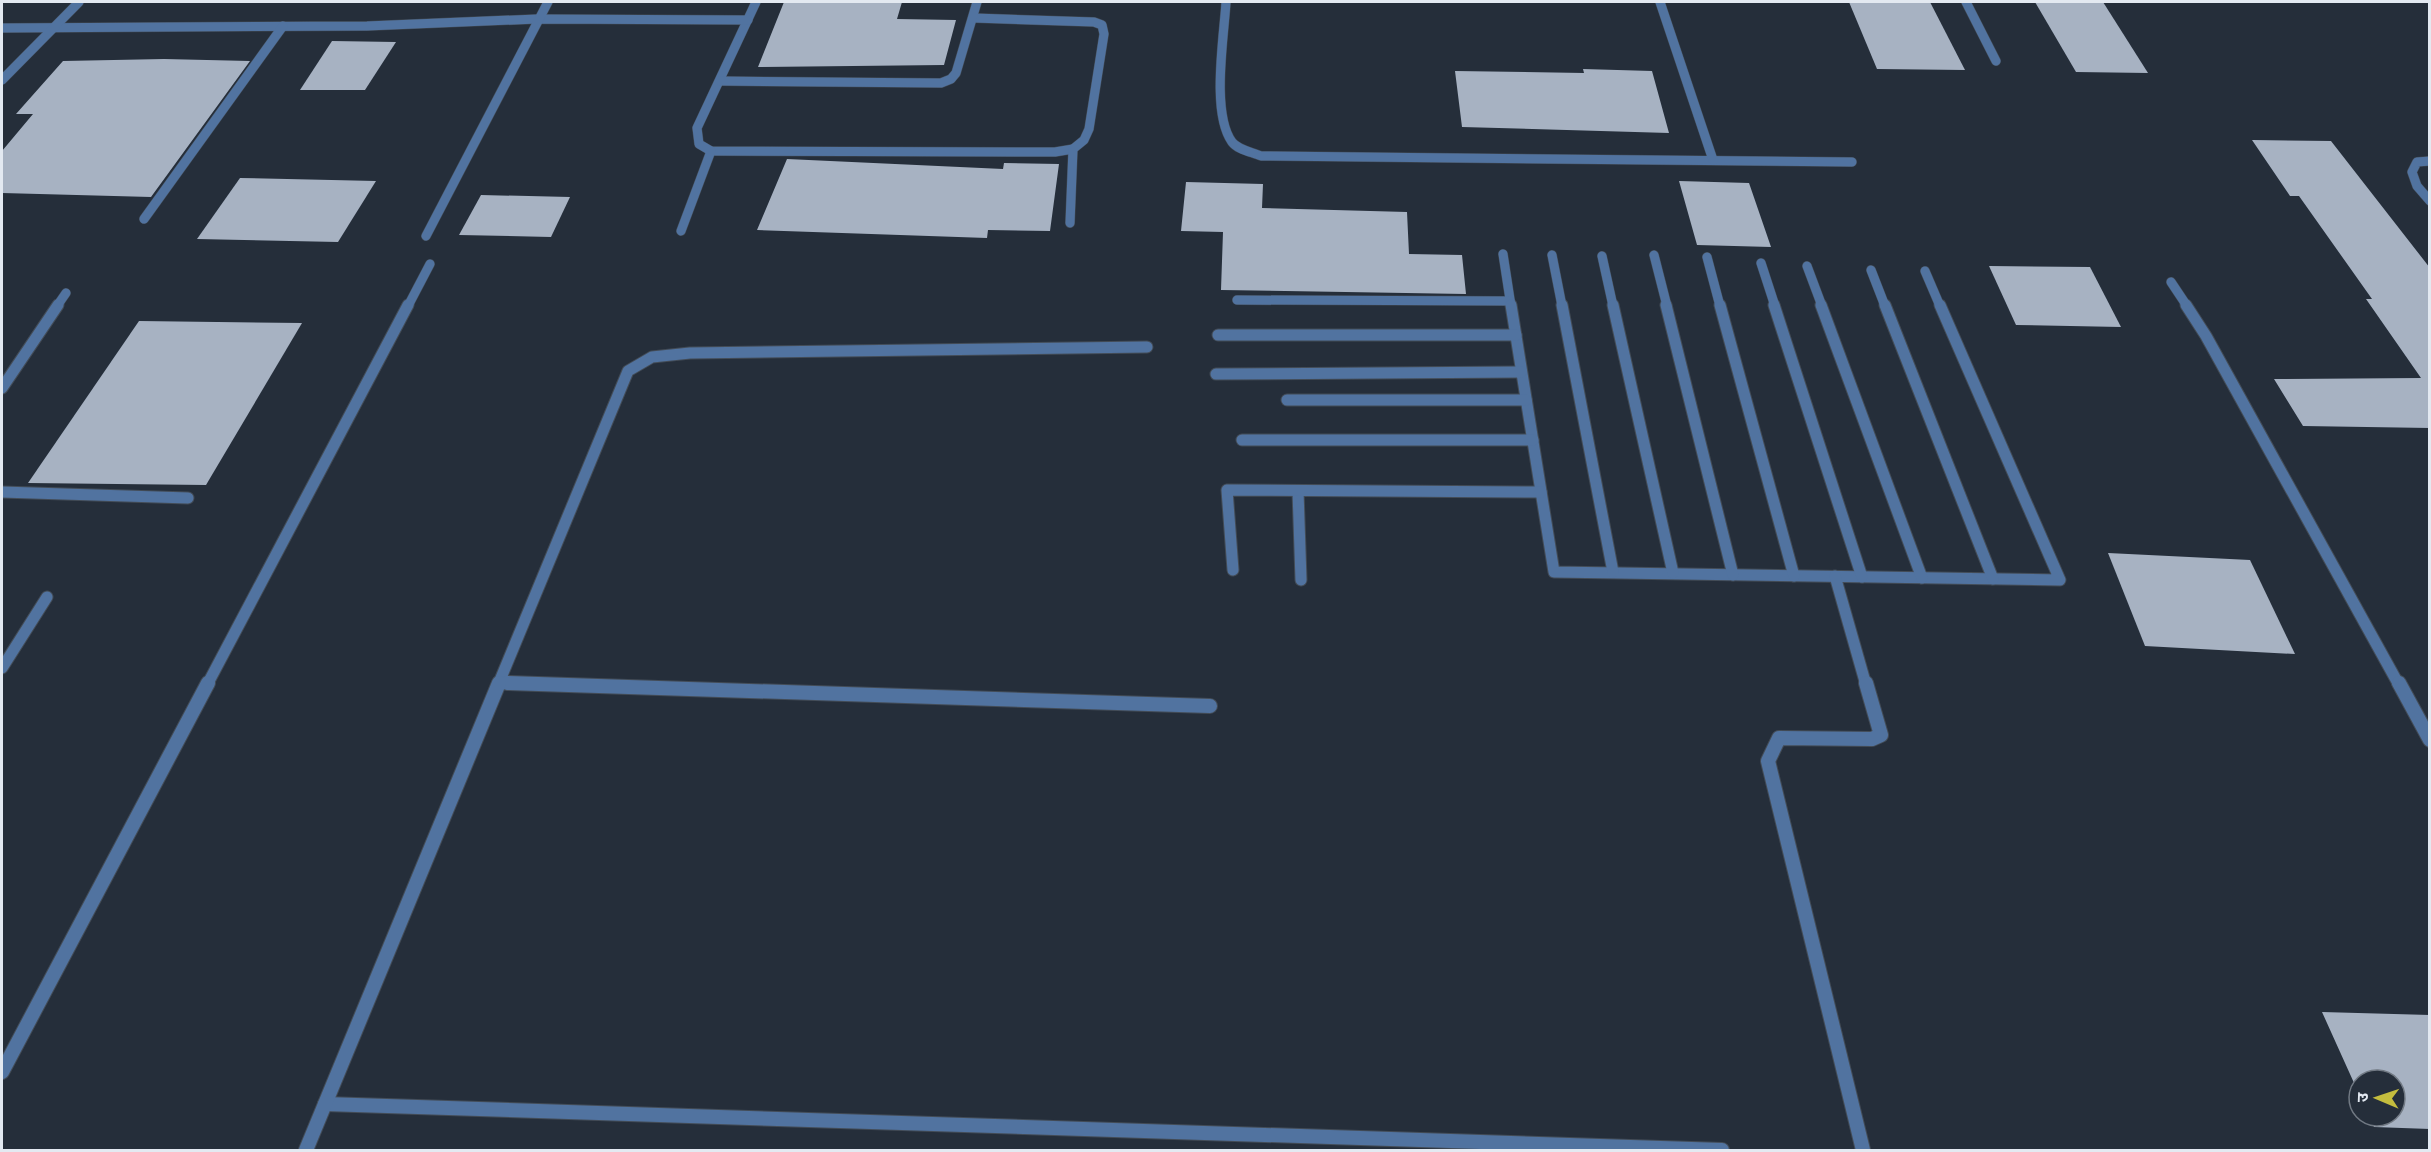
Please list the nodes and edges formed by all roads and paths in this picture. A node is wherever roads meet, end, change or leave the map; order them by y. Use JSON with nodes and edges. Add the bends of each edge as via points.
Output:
{"nodes":[{"id":1,"x":79,"y":2,"type":"edge"},
{"id":2,"x":548,"y":2,"type":"edge"},
{"id":3,"x":756,"y":2,"type":"edge"},
{"id":4,"x":977,"y":2,"type":"edge"},
{"id":5,"x":1226,"y":2,"type":"edge"},
{"id":6,"x":1660,"y":2,"type":"edge"},
{"id":7,"x":1966,"y":2,"type":"edge"},
{"id":8,"x":974,"y":18,"type":"junction"},
{"id":9,"x":537,"y":19,"type":"junction"},
{"id":10,"x":748,"y":20,"type":"junction"},
{"id":11,"x":283,"y":26,"type":"junction"},
{"id":12,"x":2,"y":28,"type":"edge"},
{"id":13,"x":53,"y":28,"type":"junction"},
{"id":14,"x":1996,"y":61,"type":"dead end"},
{"id":15,"x":2,"y":80,"type":"edge"},
{"id":16,"x":720,"y":81,"type":"junction"},
{"id":17,"x":1073,"y":149,"type":"junction"},
{"id":18,"x":711,"y":151,"type":"junction"},
{"id":19,"x":1713,"y":160,"type":"junction"},
{"id":20,"x":2430,"y":160,"type":"edge"},
{"id":21,"x":1852,"y":162,"type":"dead end"},
{"id":22,"x":2430,"y":201,"type":"edge"},
{"id":23,"x":144,"y":219,"type":"dead end"},
{"id":24,"x":1070,"y":223,"type":"dead end"},
{"id":25,"x":681,"y":231,"type":"dead end"},
{"id":26,"x":426,"y":236,"type":"dead end"},
{"id":27,"x":1503,"y":254,"type":"dead end"},
{"id":28,"x":1552,"y":255,"type":"dead end"},
{"id":29,"x":1654,"y":255,"type":"dead end"},
{"id":30,"x":1602,"y":256,"type":"dead end"},
{"id":31,"x":1707,"y":257,"type":"dead end"},
{"id":32,"x":1761,"y":263,"type":"dead end"},
{"id":33,"x":430,"y":264,"type":"dead end"},
{"id":34,"x":1807,"y":266,"type":"dead end"},
{"id":35,"x":1871,"y":270,"type":"dead end"},
{"id":36,"x":1926,"y":270,"type":"dead end"},
{"id":37,"x":2171,"y":282,"type":"dead end"},
{"id":38,"x":66,"y":293,"type":"dead end"},
{"id":39,"x":1237,"y":300,"type":"dead end"},
{"id":40,"x":1510,"y":301,"type":"junction"},
{"id":41,"x":1218,"y":335,"type":"dead end"},
{"id":42,"x":1516,"y":335,"type":"junction"},
{"id":43,"x":1147,"y":347,"type":"dead end"},
{"id":44,"x":1521,"y":372,"type":"junction"},
{"id":45,"x":1216,"y":374,"type":"dead end"},
{"id":46,"x":2,"y":388,"type":"edge"},
{"id":47,"x":1287,"y":400,"type":"dead end"},
{"id":48,"x":1526,"y":400,"type":"junction"},
{"id":49,"x":1242,"y":440,"type":"dead end"},
{"id":50,"x":1533,"y":440,"type":"junction"},
{"id":51,"x":1298,"y":491,"type":"junction"},
{"id":52,"x":2,"y":492,"type":"edge"},
{"id":53,"x":1541,"y":492,"type":"junction"},
{"id":54,"x":188,"y":498,"type":"dead end"},
{"id":55,"x":1233,"y":570,"type":"dead end"},
{"id":56,"x":1613,"y":572,"type":"junction"},
{"id":57,"x":1672,"y":573,"type":"junction"},
{"id":58,"x":1733,"y":574,"type":"junction"},
{"id":59,"x":1794,"y":576,"type":"junction"},
{"id":60,"x":1835,"y":576,"type":"junction"},
{"id":61,"x":1862,"y":577,"type":"junction"},
{"id":62,"x":1922,"y":578,"type":"junction"},
{"id":63,"x":1993,"y":579,"type":"junction"},
{"id":64,"x":1301,"y":580,"type":"dead end"},
{"id":65,"x":47,"y":597,"type":"dead end"},
{"id":66,"x":2,"y":668,"type":"edge"},
{"id":67,"x":501,"y":683,"type":"junction"},
{"id":68,"x":1210,"y":706,"type":"dead end"},
{"id":69,"x":2430,"y":740,"type":"edge"},
{"id":70,"x":2,"y":1072,"type":"edge"},
{"id":71,"x":325,"y":1104,"type":"junction"},
{"id":72,"x":306,"y":1150,"type":"edge"},
{"id":73,"x":1722,"y":1150,"type":"edge"},
{"id":74,"x":1863,"y":1150,"type":"edge"}],
"edges":[{"from":1,"to":13,"type":"street"},
{"from":2,"to":9,"type":"street"},
{"from":3,"to":10,"type":"street"},
{"from":4,"to":8,"type":"street"},
{"from":5,"to":19,"type":"street","via":[[1221,112],[1224,131],[1234,145],[1261,156]]},
{"from":6,"to":19,"type":"street"},
{"from":7,"to":14,"type":"street"},
{"from":8,"to":16,"type":"street","via":[[956,73],[941,83]]},
{"from":8,"to":17,"type":"street","via":[[1102,25],[1104,34],[1089,129]]},
{"from":9,"to":10,"type":"street"},
{"from":9,"to":11,"type":"street"},
{"from":9,"to":26,"type":"street"},
{"from":10,"to":16,"type":"street"},
{"from":11,"to":13,"type":"street"},
{"from":11,"to":23,"type":"street"},
{"from":12,"to":13,"type":"street"},
{"from":13,"to":15,"type":"street"},
{"from":16,"to":18,"type":"street","via":[[698,128],[699,144]]},
{"from":17,"to":18,"type":"street"},
{"from":17,"to":24,"type":"street"},
{"from":18,"to":25,"type":"street"},
{"from":19,"to":21,"type":"street"},
{"from":20,"to":22,"type":"street","via":[[2417,162],[2412,172],[2417,186]]},
{"from":27,"to":40,"type":"street"},
{"from":28,"to":56,"type":"street"},
{"from":29,"to":58,"type":"street"},
{"from":30,"to":57,"type":"street"},
{"from":31,"to":59,"type":"street"},
{"from":32,"to":61,"type":"street"},
{"from":33,"to":70,"type":"street"},
{"from":34,"to":62,"type":"street"},
{"from":35,"to":63,"type":"street"},
{"from":36,"to":63,"type":"street","via":[[2060,580]]},
{"from":37,"to":69,"type":"street","via":[[2206,336]]},
{"from":38,"to":46,"type":"street"},
{"from":39,"to":40,"type":"street"},
{"from":40,"to":42,"type":"street"},
{"from":41,"to":42,"type":"street"},
{"from":42,"to":44,"type":"street"},
{"from":43,"to":67,"type":"street","via":[[690,353],[652,357],[628,371]]},
{"from":44,"to":45,"type":"street"},
{"from":44,"to":48,"type":"street"},
{"from":47,"to":48,"type":"street"},
{"from":48,"to":50,"type":"street"},
{"from":49,"to":50,"type":"street"},
{"from":50,"to":53,"type":"street"},
{"from":51,"to":53,"type":"street"},
{"from":51,"to":55,"type":"street","via":[[1227,490]]},
{"from":51,"to":64,"type":"street"},
{"from":52,"to":54,"type":"street"},
{"from":53,"to":56,"type":"street","via":[[1554,572]]},
{"from":56,"to":57,"type":"street"},
{"from":57,"to":58,"type":"street"},
{"from":58,"to":59,"type":"street"},
{"from":59,"to":60,"type":"street"},
{"from":60,"to":61,"type":"street"},
{"from":60,"to":74,"type":"street","via":[[1881,735],[1872,739],[1779,738],[1768,761]]},
{"from":61,"to":62,"type":"street"},
{"from":62,"to":63,"type":"street"},
{"from":65,"to":66,"type":"street"},
{"from":67,"to":68,"type":"street"},
{"from":67,"to":71,"type":"street"},
{"from":71,"to":72,"type":"street"},
{"from":71,"to":73,"type":"street"}]}
